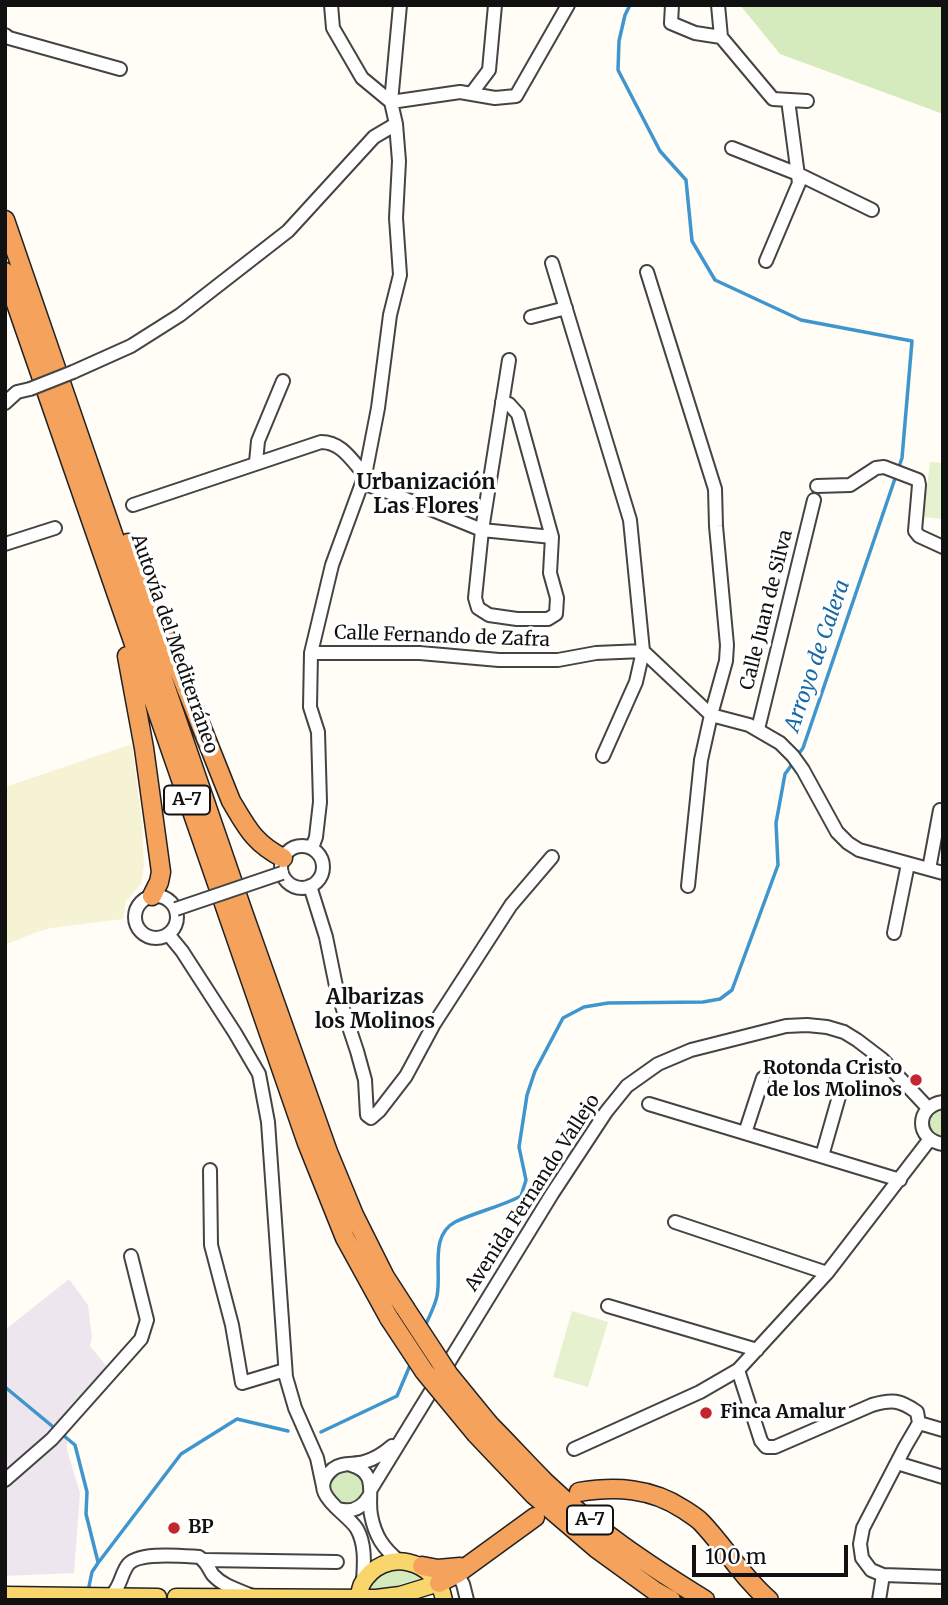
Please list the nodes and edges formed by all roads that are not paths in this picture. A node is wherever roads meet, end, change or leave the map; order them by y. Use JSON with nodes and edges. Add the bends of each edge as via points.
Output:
{"nodes":[{"id":1,"x":331,"y":5,"type":"edge"},
{"id":2,"x":400,"y":5,"type":"edge"},
{"id":3,"x":495,"y":5,"type":"edge"},
{"id":4,"x":568,"y":5,"type":"edge"},
{"id":5,"x":672,"y":5,"type":"edge"},
{"id":6,"x":718,"y":5,"type":"edge"},
{"id":7,"x":5,"y":35,"type":"edge"},
{"id":8,"x":721,"y":37,"type":"junction"},
{"id":9,"x":120,"y":69,"type":"dead end"},
{"id":10,"x":471,"y":94,"type":"junction"},
{"id":11,"x":788,"y":100,"type":"junction"},
{"id":12,"x":391,"y":102,"type":"junction"},
{"id":13,"x":807,"y":102,"type":"dead end"},
{"id":14,"x":396,"y":124,"type":"junction"},
{"id":15,"x":732,"y":148,"type":"dead end"},
{"id":16,"x":798,"y":174,"type":"junction"},
{"id":17,"x":872,"y":210,"type":"dead end"},
{"id":18,"x":5,"y":220,"type":"edge"},
{"id":19,"x":766,"y":261,"type":"dead end"},
{"id":20,"x":552,"y":263,"type":"dead end"},
{"id":21,"x":5,"y":272,"type":"edge"},
{"id":22,"x":647,"y":272,"type":"dead end"},
{"id":23,"x":566,"y":308,"type":"junction"},
{"id":24,"x":531,"y":317,"type":"dead end"},
{"id":25,"x":509,"y":360,"type":"dead end"},
{"id":26,"x":283,"y":381,"type":"dead end"},
{"id":27,"x":502,"y":402,"type":"junction"},
{"id":28,"x":5,"y":403,"type":"edge"},
{"id":29,"x":256,"y":462,"type":"junction"},
{"id":30,"x":91,"y":468,"type":"junction"},
{"id":31,"x":364,"y":479,"type":"junction"},
{"id":32,"x":817,"y":486,"type":"dead end"},
{"id":33,"x":814,"y":500,"type":"dead end"},
{"id":34,"x":133,"y":505,"type":"dead end"},
{"id":35,"x":55,"y":528,"type":"dead end"},
{"id":36,"x":93,"y":528,"type":"junction"},
{"id":37,"x":482,"y":530,"type":"junction"},
{"id":38,"x":552,"y":537,"type":"junction"},
{"id":39,"x":5,"y":544,"type":"edge"},
{"id":40,"x":943,"y":547,"type":"edge"},
{"id":41,"x":643,"y":651,"type":"junction"},
{"id":42,"x":311,"y":653,"type":"junction"},
{"id":43,"x":711,"y":715,"type":"junction"},
{"id":44,"x":758,"y":729,"type":"junction"},
{"id":45,"x":603,"y":755,"type":"dead end"},
{"id":46,"x":940,"y":810,"type":"dead end"},
{"id":47,"x":312,"y":848,"type":"junction"},
{"id":48,"x":552,"y":857,"type":"dead end"},
{"id":49,"x":908,"y":864,"type":"junction"},
{"id":50,"x":282,"y":865,"type":"junction"},
{"id":51,"x":929,"y":869,"type":"junction"},
{"id":52,"x":943,"y":873,"type":"edge"},
{"id":53,"x":310,"y":886,"type":"junction"},
{"id":54,"x":688,"y":886,"type":"dead end"},
{"id":55,"x":152,"y":896,"type":"junction"},
{"id":56,"x":176,"y":909,"type":"junction"},
{"id":57,"x":894,"y":933,"type":"dead end"},
{"id":58,"x":168,"y":934,"type":"junction"},
{"id":59,"x":763,"y":1078,"type":"dead end"},
{"id":60,"x":839,"y":1093,"type":"dead end"},
{"id":61,"x":943,"y":1102,"type":"edge"},
{"id":62,"x":649,"y":1104,"type":"dead end"},
{"id":63,"x":928,"y":1108,"type":"junction"},
{"id":64,"x":745,"y":1133,"type":"junction"},
{"id":65,"x":937,"y":1142,"type":"edge"},
{"id":66,"x":821,"y":1156,"type":"junction"},
{"id":67,"x":210,"y":1170,"type":"dead end"},
{"id":68,"x":900,"y":1180,"type":"junction"},
{"id":69,"x":675,"y":1222,"type":"dead end"},
{"id":70,"x":131,"y":1256,"type":"dead end"},
{"id":71,"x":827,"y":1273,"type":"junction"},
{"id":72,"x":608,"y":1306,"type":"dead end"},
{"id":73,"x":757,"y":1350,"type":"junction"},
{"id":74,"x":285,"y":1370,"type":"junction"},
{"id":75,"x":738,"y":1370,"type":"junction"},
{"id":76,"x":919,"y":1423,"type":"junction"},
{"id":77,"x":483,"y":1429,"type":"junction"},
{"id":78,"x":943,"y":1430,"type":"edge"},
{"id":79,"x":402,"y":1436,"type":"junction"},
{"id":80,"x":312,"y":1443,"type":"junction"},
{"id":81,"x":574,"y":1449,"type":"dead end"},
{"id":82,"x":897,"y":1463,"type":"junction"},
{"id":83,"x":348,"y":1465,"type":"junction"},
{"id":84,"x":943,"y":1477,"type":"edge"},
{"id":85,"x":5,"y":1480,"type":"edge"},
{"id":86,"x":324,"y":1491,"type":"junction"},
{"id":87,"x":579,"y":1492,"type":"dead end"},
{"id":88,"x":370,"y":1493,"type":"junction"},
{"id":89,"x":338,"y":1509,"type":"junction"},
{"id":90,"x":535,"y":1517,"type":"dead end"},
{"id":91,"x":205,"y":1560,"type":"junction"},
{"id":92,"x":399,"y":1561,"type":"junction"},
{"id":93,"x":337,"y":1562,"type":"dead end"},
{"id":94,"x":422,"y":1566,"type":"junction"},
{"id":95,"x":461,"y":1568,"type":"junction"},
{"id":96,"x":883,"y":1574,"type":"junction"},
{"id":97,"x":943,"y":1577,"type":"edge"},
{"id":98,"x":441,"y":1591,"type":"edge"},
{"id":99,"x":360,"y":1594,"type":"edge"},
{"id":100,"x":5,"y":1595,"type":"edge"},
{"id":101,"x":111,"y":1596,"type":"junction"},
{"id":102,"x":158,"y":1597,"type":"dead end"},
{"id":103,"x":176,"y":1597,"type":"dead end"},
{"id":104,"x":257,"y":1598,"type":"junction"},
{"id":105,"x":334,"y":1599,"type":"edge"},
{"id":106,"x":467,"y":1600,"type":"edge"},
{"id":107,"x":671,"y":1600,"type":"edge"},
{"id":108,"x":705,"y":1600,"type":"edge"},
{"id":109,"x":769,"y":1600,"type":"edge"},
{"id":110,"x":879,"y":1600,"type":"edge"}],
"edges":[{"from":1,"to":12,"type":"street","via":[[333,28],[362,78]]},
{"from":2,"to":12,"type":"street"},
{"from":3,"to":10,"type":"street","via":[[489,70]]},
{"from":4,"to":10,"type":"street","via":[[516,96]]},
{"from":5,"to":8,"type":"street","via":[[671,23]]},
{"from":6,"to":8,"type":"street"},
{"from":7,"to":9,"type":"street"},
{"from":8,"to":11,"type":"street","via":[[773,99]]},
{"from":10,"to":12,"type":"street"},
{"from":11,"to":13,"type":"street"},
{"from":11,"to":16,"type":"street"},
{"from":12,"to":14,"type":"street"},
{"from":14,"to":28,"type":"street","bridge":true,"via":[[374,137],[288,232],[180,315],[131,346],[18,392]]},
{"from":14,"to":31,"type":"street","via":[[400,275]]},
{"from":15,"to":16,"type":"street"},
{"from":16,"to":17,"type":"street"},
{"from":16,"to":19,"type":"street","via":[[799,183]]},
{"from":18,"to":30,"type":"highway","name":"Autovía del Mediterráneo","number":"A-7"},
{"from":20,"to":23,"type":"street"},
{"from":21,"to":36,"type":"highway","name":"Autovía del Mediterráneo","number":"A-7"},
{"from":22,"to":43,"type":"street","via":[[715,489],[727,645]]},
{"from":23,"to":24,"type":"street"},
{"from":23,"to":41,"type":"street","via":[[630,520]]},
{"from":25,"to":27,"type":"street"},
{"from":26,"to":29,"type":"street","via":[[258,441]]},
{"from":27,"to":37,"type":"street"},
{"from":27,"to":38,"type":"street","via":[[518,414]]},
{"from":29,"to":31,"type":"street","via":[[329,442],[341,447]]},
{"from":29,"to":34,"type":"street"},
{"from":30,"to":50,"type":"highway","via":[[122,527],[231,801],[246,827]]},
{"from":30,"to":77,"type":"highway","name":"Autovía del Mediterráneo","number":"A-7","bridge":true,"via":[[328,1152],[384,1278]]},
{"from":31,"to":37,"type":"street"},
{"from":31,"to":42,"type":"street","via":[[332,565]]},
{"from":32,"to":40,"type":"street","via":[[850,485],[884,467],[913,477],[919,485],[915,531]]},
{"from":33,"to":44,"type":"street","name":"Calle Juan de Silva"},
{"from":35,"to":39,"type":"street"},
{"from":36,"to":55,"type":"highway","via":[[96,555],[128,658],[140,724],[161,872]]},
{"from":36,"to":77,"type":"highway","name":"Autovía del Mediterráneo","number":"A-7","bridge":true,"via":[[307,1143],[345,1238],[424,1371]]},
{"from":37,"to":38,"type":"street"},
{"from":37,"to":38,"type":"street","via":[[475,598],[478,608],[489,615],[517,619],[548,619],[556,614],[550,573]]},
{"from":41,"to":42,"type":"street","name":"Calle Fernando de Zafra","via":[[558,660]]},
{"from":41,"to":43,"type":"street"},
{"from":41,"to":45,"type":"street","via":[[636,682]]},
{"from":42,"to":47,"type":"street","via":[[310,706],[318,733],[320,802]]},
{"from":43,"to":44,"type":"street"},
{"from":43,"to":54,"type":"street","via":[[701,760]]},
{"from":44,"to":49,"type":"street","via":[[789,751],[848,843]]},
{"from":46,"to":51,"type":"street"},
{"from":47,"to":50,"type":"street","via":[[292,848]]},
{"from":47,"to":53,"type":"street","via":[[321,858],[323,871]]},
{"from":48,"to":53,"type":"street","via":[[511,905],[405,1076],[371,1118],[366,1115],[365,1080]]},
{"from":49,"to":51,"type":"street"},
{"from":49,"to":57,"type":"street"},
{"from":50,"to":53,"type":"street","via":[[290,884]]},
{"from":50,"to":56,"type":"street","bridge":true},
{"from":51,"to":52,"type":"street"},
{"from":55,"to":56,"type":"street","via":[[164,897]]},
{"from":55,"to":58,"type":"street","via":[[136,908],[135,922],[148,937]]},
{"from":56,"to":58,"type":"street","via":[[176,923]]},
{"from":58,"to":74,"type":"street","via":[[259,1074],[268,1122]]},
{"from":59,"to":64,"type":"street"},
{"from":60,"to":66,"type":"street"},
{"from":61,"to":63,"type":"street"},
{"from":62,"to":64,"type":"street"},
{"from":63,"to":65,"type":"street","via":[[922,1121],[925,1134]]},
{"from":63,"to":79,"type":"street","name":"Avenida Fernando Vallejo","via":[[883,1059],[850,1036],[827,1027],[786,1026],[691,1050],[658,1064],[627,1086],[606,1112]]},
{"from":64,"to":66,"type":"street"},
{"from":65,"to":68,"type":"street"},
{"from":66,"to":68,"type":"street"},
{"from":67,"to":74,"type":"street","via":[[211,1245],[242,1383]]},
{"from":68,"to":71,"type":"street"},
{"from":69,"to":71,"type":"street"},
{"from":70,"to":85,"type":"street","via":[[147,1320],[141,1339],[62,1429]]},
{"from":71,"to":73,"type":"street"},
{"from":72,"to":73,"type":"street"},
{"from":73,"to":75,"type":"street"},
{"from":74,"to":80,"type":"street","via":[[295,1408]]},
{"from":75,"to":76,"type":"street","via":[[766,1447],[885,1401],[903,1403],[917,1412]]},
{"from":75,"to":81,"type":"street"},
{"from":76,"to":78,"type":"street"},
{"from":76,"to":82,"type":"street"},
{"from":77,"to":107,"type":"highway","name":"Autovía del Mediterráneo","number":"A-7","via":[[534,1495],[597,1549]]},
{"from":77,"to":108,"type":"highway","name":"Autovía del Mediterráneo","number":"A-7","via":[[608,1536]]},
{"from":79,"to":83,"type":"street","name":"Avenida Fernando Vallejo","via":[[377,1457]]},
{"from":79,"to":88,"type":"street","name":"Avenida Fernando Vallejo"},
{"from":80,"to":83,"type":"street","via":[[325,1456]]},
{"from":80,"to":86,"type":"street"},
{"from":82,"to":84,"type":"street"},
{"from":82,"to":96,"type":"street","via":[[863,1528],[860,1544],[862,1558],[871,1570]]},
{"from":83,"to":86,"type":"street","via":[[338,1466],[327,1476]]},
{"from":83,"to":88,"type":"street","via":[[366,1474]]},
{"from":86,"to":89,"type":"street"},
{"from":87,"to":109,"type":"highway","via":[[647,1492],[673,1503],[699,1520]]},
{"from":88,"to":89,"type":"street","via":[[365,1503],[353,1510]]},
{"from":88,"to":92,"type":"street","via":[[376,1533],[384,1549]]},
{"from":89,"to":99,"type":"street","via":[[357,1529],[363,1549]]},
{"from":90,"to":95,"type":"highway"},
{"from":91,"to":93,"type":"street"},
{"from":91,"to":101,"type":"street","via":[[190,1556],[134,1559]]},
{"from":91,"to":104,"type":"street","via":[[227,1586]]},
{"from":92,"to":94,"type":"main road"},
{"from":92,"to":99,"type":"main road","via":[[375,1569]]},
{"from":94,"to":95,"type":"highway"},
{"from":94,"to":98,"type":"main road"},
{"from":95,"to":98,"type":"highway"},
{"from":95,"to":106,"type":"street"},
{"from":96,"to":97,"type":"street"},
{"from":96,"to":110,"type":"street"},
{"from":98,"to":99,"type":"main road"},
{"from":99,"to":105,"type":"main road"},
{"from":100,"to":101,"type":"main road"},
{"from":101,"to":102,"type":"main road"},
{"from":103,"to":104,"type":"main road"},
{"from":104,"to":105,"type":"main road"}]}
